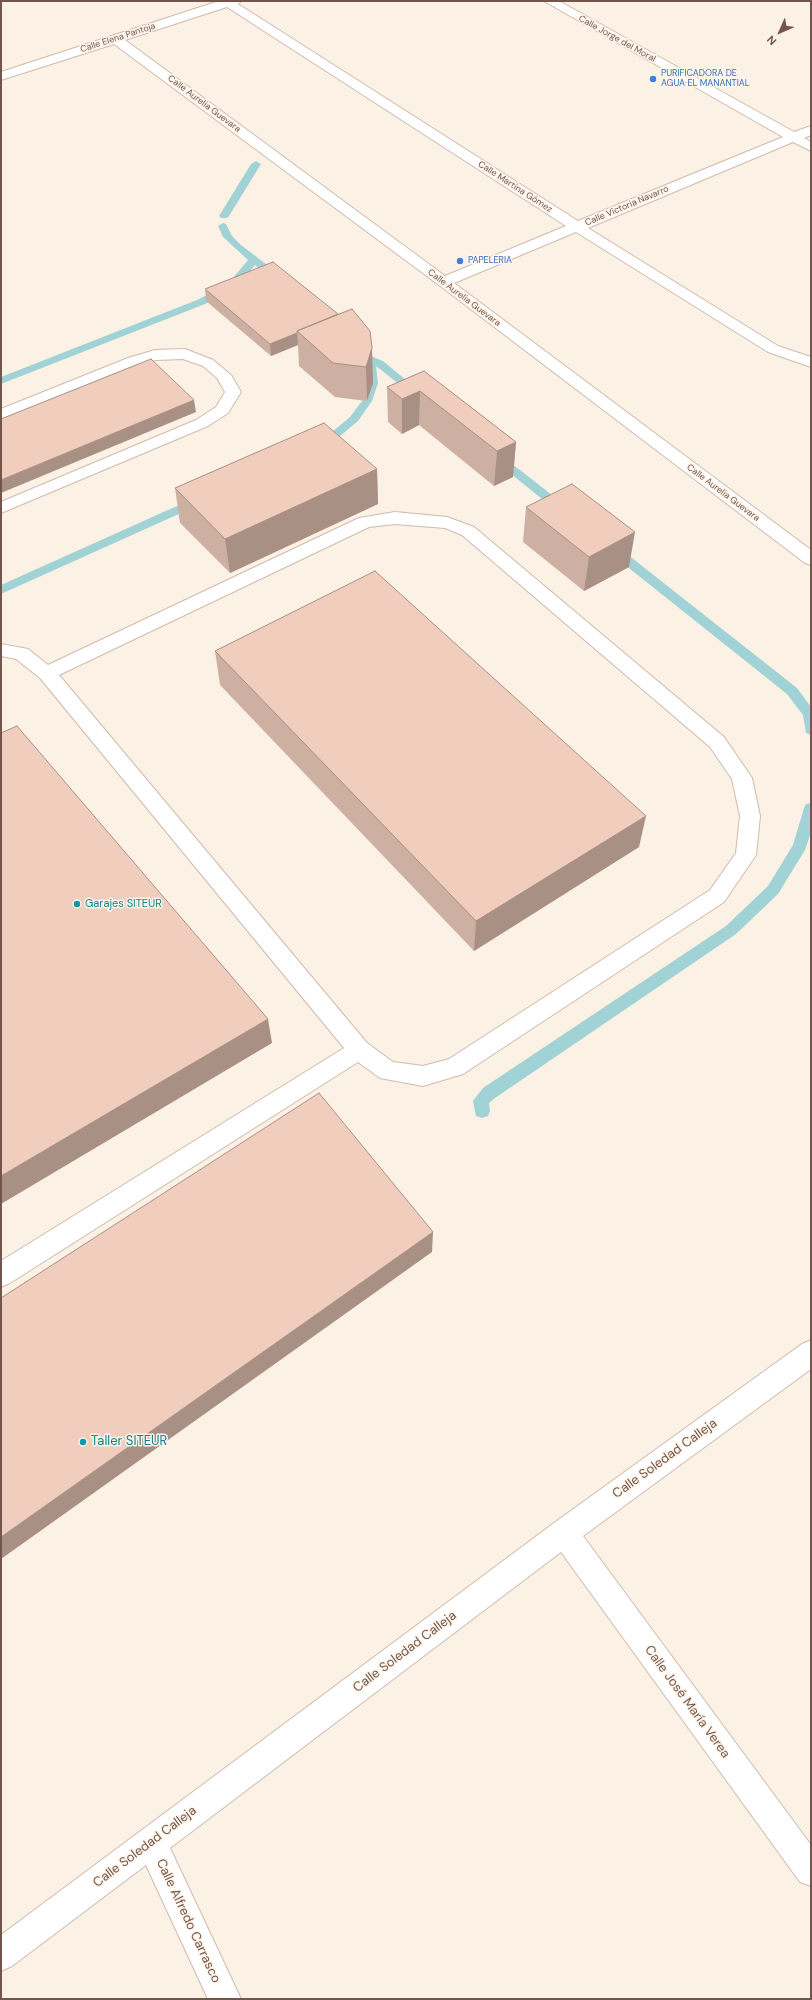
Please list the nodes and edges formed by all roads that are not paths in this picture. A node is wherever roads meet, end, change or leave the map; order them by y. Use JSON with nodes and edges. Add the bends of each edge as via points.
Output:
{"nodes":[{"id":1,"x":550,"y":1,"type":"edge"},
{"id":2,"x":230,"y":2,"type":"edge"},
{"id":3,"x":116,"y":39,"type":"junction"},
{"id":4,"x":1,"y":75,"type":"edge"},
{"id":5,"x":811,"y":130,"type":"edge"},
{"id":6,"x":793,"y":137,"type":"junction"},
{"id":7,"x":811,"y":147,"type":"edge"},
{"id":8,"x":577,"y":227,"type":"junction"},
{"id":9,"x":444,"y":282,"type":"junction"},
{"id":10,"x":811,"y":362,"type":"edge"},
{"id":11,"x":1,"y":415,"type":"edge"},
{"id":12,"x":1,"y":508,"type":"edge"},
{"id":13,"x":811,"y":559,"type":"edge"},
{"id":14,"x":1,"y":650,"type":"edge"},
{"id":15,"x":47,"y":673,"type":"junction"},
{"id":16,"x":359,"y":1050,"type":"junction"},
{"id":17,"x":1,"y":1275,"type":"edge"},
{"id":18,"x":811,"y":1353,"type":"edge"},
{"id":19,"x":564,"y":1533,"type":"junction"},
{"id":20,"x":151,"y":1842,"type":"junction"},
{"id":21,"x":811,"y":1871,"type":"edge"},
{"id":22,"x":1,"y":1955,"type":"edge"},
{"id":23,"x":225,"y":1999,"type":"edge"}],
"edges":[{"from":1,"to":6,"type":"street","name":"Calle Jorge del Moral"},
{"from":2,"to":3,"type":"street","name":"Calle Elena Pantoja"},
{"from":2,"to":8,"type":"street","name":"Calle Martina Gómez"},
{"from":3,"to":4,"type":"street","name":"Calle Elena Pantoja"},
{"from":3,"to":9,"type":"street","name":"Calle Aurelia Guevara"},
{"from":5,"to":6,"type":"street","name":"Calle Victoria Navarro"},
{"from":6,"to":7,"type":"street","name":"Calle Jorge del Moral"},
{"from":6,"to":8,"type":"street","name":"Calle Victoria Navarro"},
{"from":8,"to":9,"type":"street","name":"Calle Victoria Navarro"},
{"from":8,"to":10,"type":"street","name":"Calle Martina Gómez","via":[[773,349]]},
{"from":9,"to":13,"type":"street","name":"Calle Aurelia Guevara"},
{"from":11,"to":12,"type":"street","via":[[133,361],[155,355],[184,354],[208,363],[223,375],[233,392],[222,410],[202,423]]},
{"from":14,"to":15,"type":"street","via":[[21,654]]},
{"from":15,"to":16,"type":"street"},
{"from":15,"to":16,"type":"street","via":[[365,522],[395,518],[423,519],[447,523],[468,531],[717,742],[742,778],[750,816],[746,855],[717,896],[455,1067],[423,1076],[388,1070]]},
{"from":16,"to":17,"type":"street"},
{"from":18,"to":19,"type":"street","name":"Calle Soledad Calleja"},
{"from":19,"to":20,"type":"street","name":"Calle Soledad Calleja"},
{"from":19,"to":21,"type":"street","name":"Calle José María Verea"},
{"from":20,"to":22,"type":"street","name":"Calle Soledad Calleja"},
{"from":20,"to":23,"type":"street","name":"Calle Alfredo Carrasco"}]}
